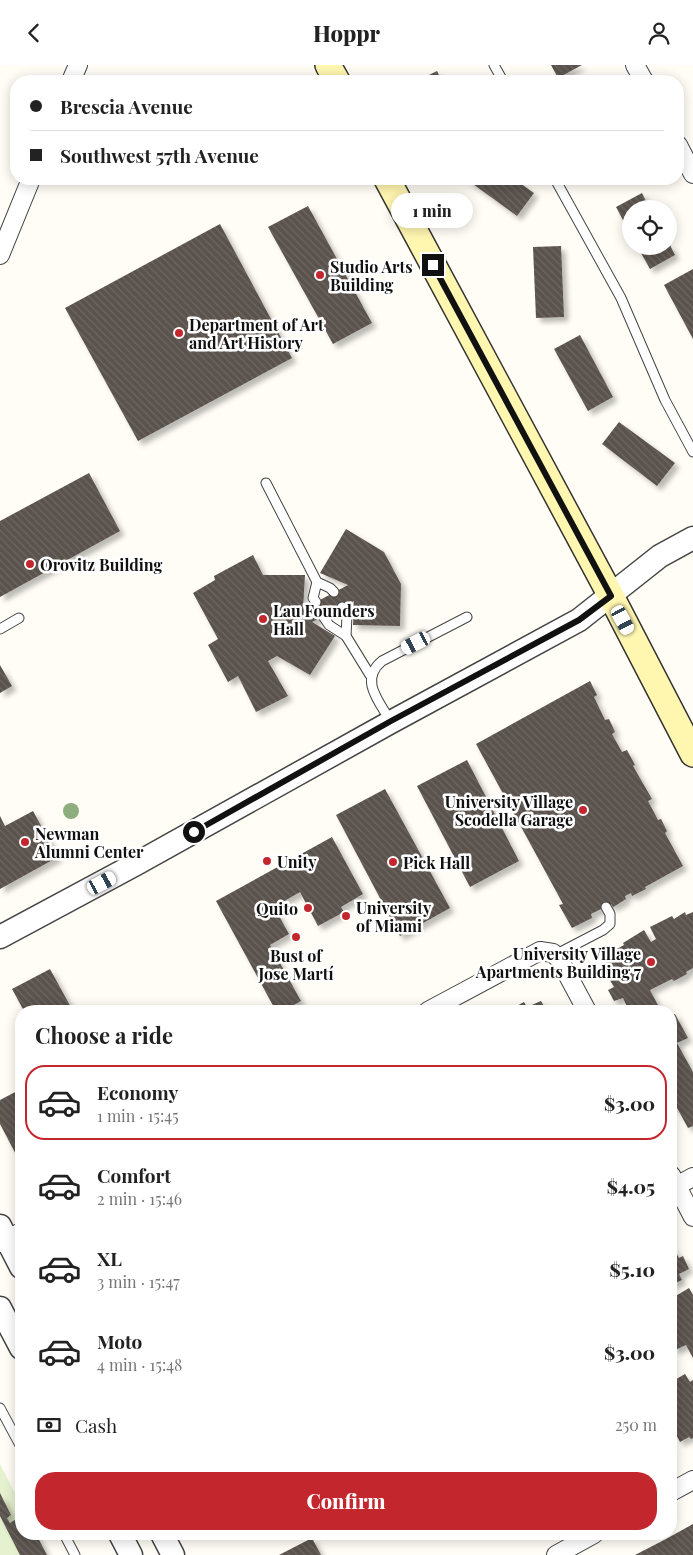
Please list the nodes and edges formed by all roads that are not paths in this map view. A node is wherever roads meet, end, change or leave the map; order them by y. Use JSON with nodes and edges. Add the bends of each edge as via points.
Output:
{"nodes":[{"id":1,"x":684,"y":157,"type":"edge"},
{"id":2,"x":693,"y":174,"type":"edge"},
{"id":3,"x":29,"y":185,"type":"edge"},
{"id":4,"x":390,"y":185,"type":"edge"},
{"id":5,"x":558,"y":185,"type":"edge"},
{"id":6,"x":0,"y":255,"type":"edge"},
{"id":7,"x":693,"y":452,"type":"edge"},
{"id":8,"x":266,"y":483,"type":"dead end"},
{"id":9,"x":693,"y":538,"type":"edge"},
{"id":10,"x":317,"y":582,"type":"junction"},
{"id":11,"x":334,"y":592,"type":"dead end"},
{"id":12,"x":611,"y":596,"type":"junction"},
{"id":13,"x":316,"y":602,"type":"dead end"},
{"id":14,"x":342,"y":607,"type":"dead end"},
{"id":15,"x":323,"y":616,"type":"dead end"},
{"id":16,"x":467,"y":617,"type":"dead end"},
{"id":17,"x":19,"y":618,"type":"dead end"},
{"id":18,"x":0,"y":629,"type":"edge"},
{"id":19,"x":346,"y":636,"type":"junction"},
{"id":20,"x":370,"y":675,"type":"junction"},
{"id":21,"x":391,"y":721,"type":"junction"},
{"id":22,"x":693,"y":754,"type":"edge"},
{"id":23,"x":606,"y":907,"type":"dead end"},
{"id":24,"x":0,"y":937,"type":"edge"},
{"id":25,"x":554,"y":954,"type":"junction"},
{"id":26,"x":439,"y":1005,"type":"edge"},
{"id":27,"x":584,"y":1005,"type":"edge"},
{"id":28,"x":693,"y":1177,"type":"edge"},
{"id":29,"x":677,"y":1182,"type":"edge"},
{"id":30,"x":677,"y":1190,"type":"edge"},
{"id":31,"x":693,"y":1217,"type":"edge"},
{"id":32,"x":7,"y":1235,"type":"edge"},
{"id":33,"x":15,"y":1253,"type":"edge"},
{"id":34,"x":0,"y":1308,"type":"edge"},
{"id":35,"x":15,"y":1337,"type":"edge"},
{"id":36,"x":0,"y":1408,"type":"edge"},
{"id":37,"x":15,"y":1436,"type":"edge"},
{"id":38,"x":693,"y":1480,"type":"edge"},
{"id":39,"x":677,"y":1489,"type":"edge"},
{"id":40,"x":67,"y":1540,"type":"edge"},
{"id":41,"x":123,"y":1540,"type":"edge"},
{"id":42,"x":165,"y":1540,"type":"edge"},
{"id":43,"x":583,"y":1540,"type":"edge"},
{"id":44,"x":75,"y":1555,"type":"edge"},
{"id":45,"x":131,"y":1555,"type":"edge"},
{"id":46,"x":173,"y":1555,"type":"edge"},
{"id":47,"x":556,"y":1555,"type":"edge"}],
"edges":[{"from":1,"to":2,"type":"street"},
{"from":3,"to":6,"type":"street"},
{"from":4,"to":12,"type":"main road"},
{"from":5,"to":7,"type":"lane","via":[[620,298],[665,400]]},
{"from":8,"to":10,"type":"lane"},
{"from":9,"to":12,"type":"street","via":[[660,556]]},
{"from":10,"to":11,"type":"lane"},
{"from":10,"to":13,"type":"lane","via":[[313,598]]},
{"from":12,"to":21,"type":"street","via":[[579,620]]},
{"from":12,"to":22,"type":"main road"},
{"from":14,"to":19,"type":"lane","via":[[347,615]]},
{"from":15,"to":19,"type":"lane","via":[[329,625]]},
{"from":16,"to":20,"type":"lane","via":[[382,661]]},
{"from":17,"to":18,"type":"lane"},
{"from":19,"to":20,"type":"lane"},
{"from":20,"to":21,"type":"lane","via":[[371,685]]},
{"from":21,"to":24,"type":"street"},
{"from":23,"to":25,"type":"lane","via":[[610,924]]},
{"from":25,"to":26,"type":"street","via":[[540,951],[532,954]]},
{"from":25,"to":27,"type":"street"},
{"from":28,"to":29,"type":"street"},
{"from":30,"to":31,"type":"street"},
{"from":32,"to":33,"type":"street"},
{"from":34,"to":35,"type":"street"},
{"from":36,"to":37,"type":"lane"},
{"from":38,"to":39,"type":"street"},
{"from":40,"to":44,"type":"lane"},
{"from":41,"to":45,"type":"street"},
{"from":42,"to":46,"type":"street"},
{"from":43,"to":47,"type":"street"}]}
